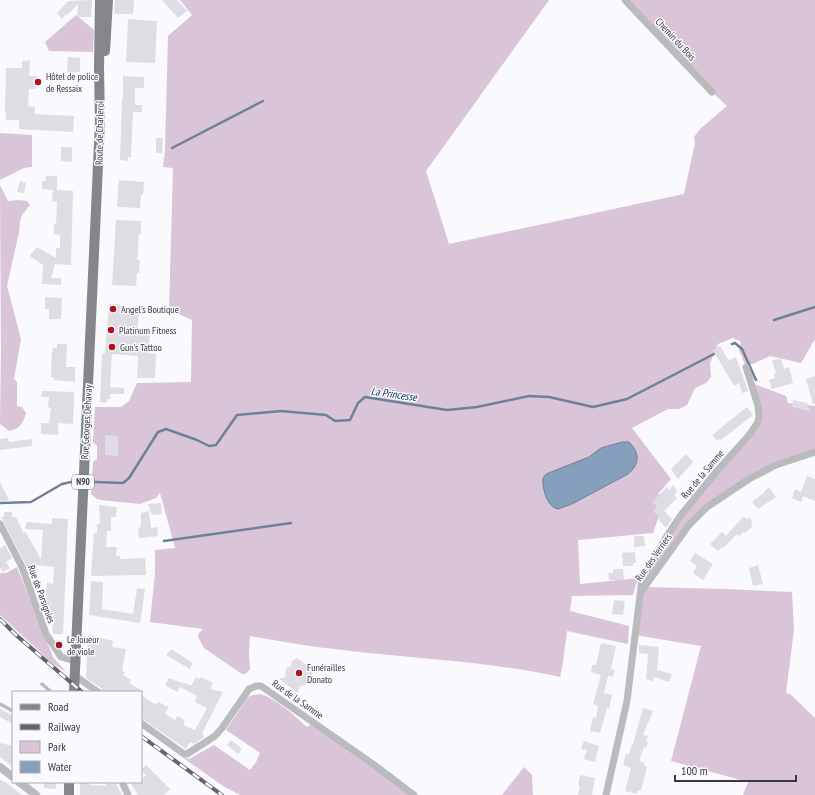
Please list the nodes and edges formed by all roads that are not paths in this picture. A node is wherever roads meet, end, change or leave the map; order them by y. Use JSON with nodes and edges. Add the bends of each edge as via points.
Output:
{"nodes":[{"id":1,"x":100,"y":0,"type":"edge"},
{"id":2,"x":108,"y":0,"type":"edge"},
{"id":3,"x":625,"y":0,"type":"edge"},
{"id":4,"x":712,"y":92,"type":"dead end"},
{"id":5,"x":100,"y":121,"type":"junction"},
{"id":6,"x":92,"y":289,"type":"joint"},
{"id":7,"x":746,"y":367,"type":"dead end"},
{"id":8,"x":815,"y":452,"type":"edge"},
{"id":9,"x":0,"y":524,"type":"edge"},
{"id":10,"x":641,"y":592,"type":"junction"},
{"id":11,"x":75,"y":661,"type":"junction"},
{"id":12,"x":74,"y":675,"type":"junction"},
{"id":13,"x":42,"y":684,"type":"dead end"},
{"id":14,"x":50,"y":691,"type":"edge"},
{"id":15,"x":74,"y":691,"type":"edge"},
{"id":16,"x":97,"y":691,"type":"edge"},
{"id":17,"x":0,"y":704,"type":"edge"},
{"id":18,"x":12,"y":710,"type":"edge"},
{"id":19,"x":142,"y":724,"type":"edge"},
{"id":20,"x":0,"y":767,"type":"edge"},
{"id":21,"x":12,"y":776,"type":"edge"},
{"id":22,"x":20,"y":783,"type":"edge"},
{"id":23,"x":69,"y":783,"type":"edge"},
{"id":24,"x":122,"y":783,"type":"edge"},
{"id":25,"x":36,"y":795,"type":"edge"},
{"id":26,"x":69,"y":795,"type":"edge"},
{"id":27,"x":128,"y":795,"type":"edge"},
{"id":28,"x":414,"y":795,"type":"edge"},
{"id":29,"x":606,"y":795,"type":"edge"}],
"edges":[{"from":1,"to":5,"type":"main road","name":"Route de Charleroi","number":"N90"},
{"from":2,"to":5,"type":"main road","number":"N90"},
{"from":3,"to":4,"type":"street","name":"Chemin du Bois"},
{"from":5,"to":6,"type":"main road","name":"Route de Charleroi","number":"N90"},
{"from":6,"to":11,"type":"main road","name":"Rue Georges Dehavay","number":"N90"},
{"from":7,"to":10,"type":"street","name":"Rue de la Samme","via":[[758,406],[758,422],[681,515],[642,579]]},
{"from":8,"to":10,"type":"street","name":"Rue des Verriers","via":[[776,465],[749,479],[707,507],[689,525]]},
{"from":9,"to":11,"type":"street","name":"Rue de Parsignies","via":[[22,567],[46,634],[63,659]]},
{"from":10,"to":29,"type":"street","name":"Rue des Verriers","via":[[627,701]]},
{"from":11,"to":12,"type":"main road","name":"Rue Georges Dehavay","number":"N90"},
{"from":12,"to":15,"type":"main road","number":"N90"},
{"from":12,"to":16,"type":"street"},
{"from":13,"to":14,"type":"lane"},
{"from":17,"to":18,"type":"lane"},
{"from":19,"to":28,"type":"street","name":"Rue de la Samme","via":[[187,754],[215,736],[249,688],[261,686]]},
{"from":20,"to":21,"type":"street"},
{"from":22,"to":25,"type":"street"},
{"from":23,"to":26,"type":"main road"},
{"from":24,"to":27,"type":"street"}]}
